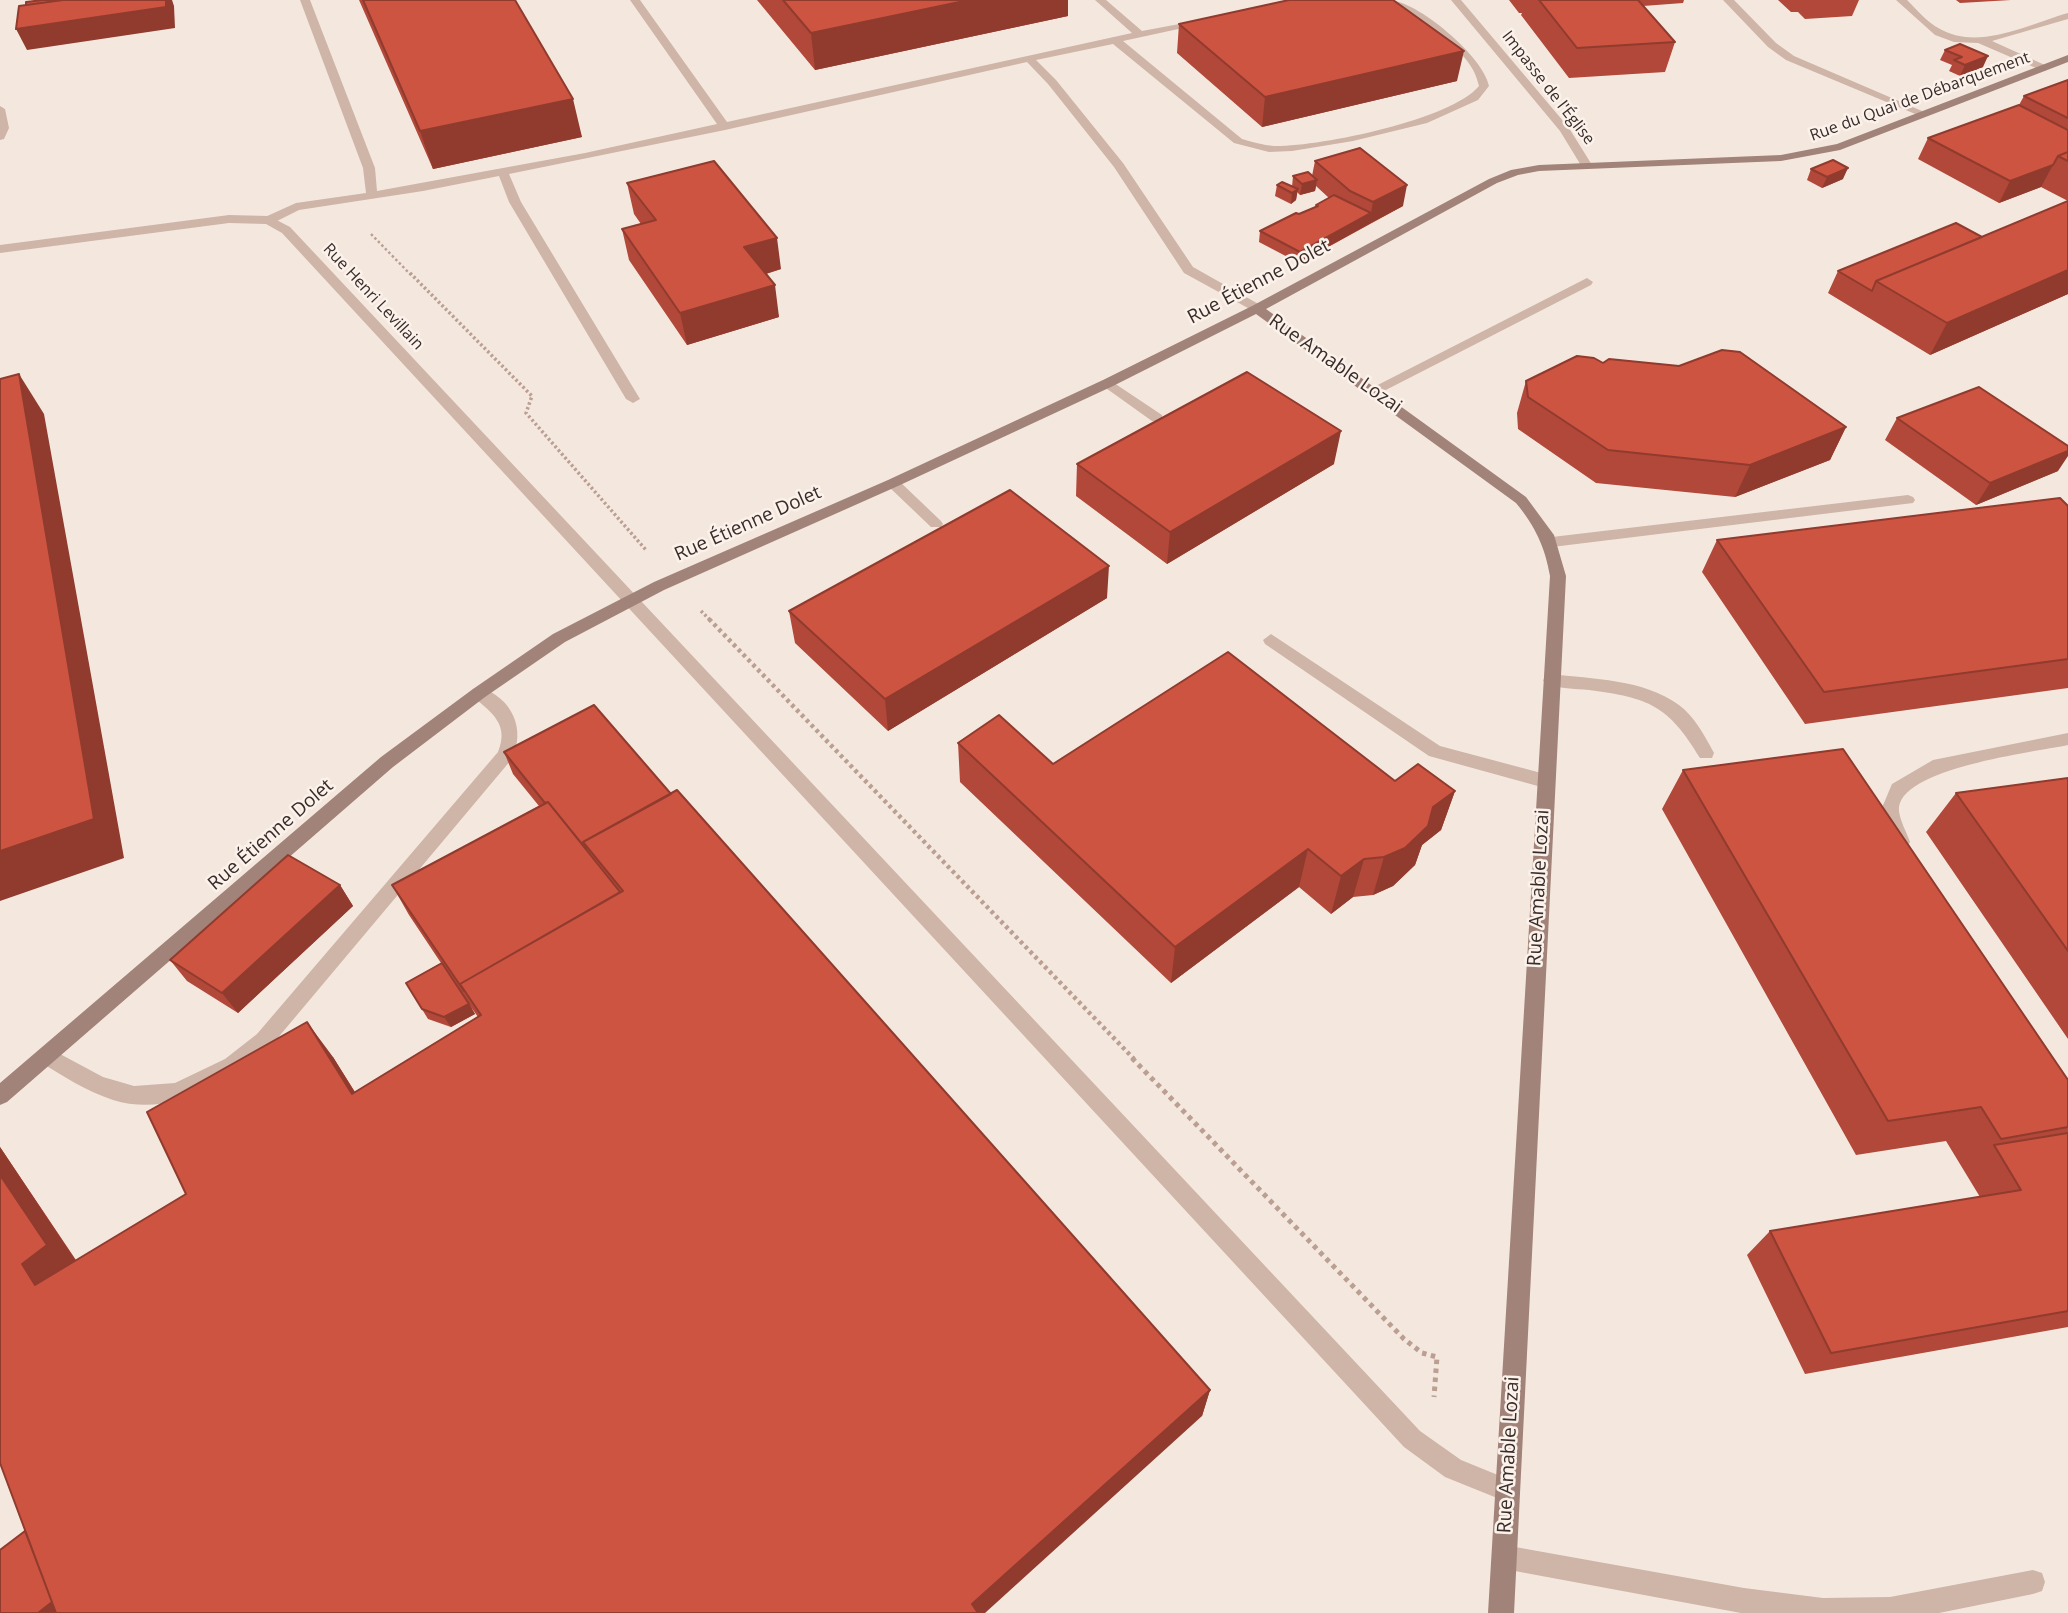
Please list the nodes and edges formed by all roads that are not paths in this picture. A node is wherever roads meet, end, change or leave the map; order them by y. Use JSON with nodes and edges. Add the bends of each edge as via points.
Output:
{"nodes":[{"id":1,"x":306,"y":0,"type":"edge"},
{"id":2,"x":635,"y":0,"type":"edge"},
{"id":3,"x":1100,"y":0,"type":"edge"},
{"id":4,"x":1392,"y":0,"type":"edge"},
{"id":5,"x":1456,"y":0,"type":"edge"},
{"id":6,"x":1728,"y":0,"type":"edge"},
{"id":7,"x":1901,"y":0,"type":"edge"},
{"id":8,"x":2068,"y":16,"type":"edge"},
{"id":9,"x":1219,"y":17,"type":"edge"},
{"id":10,"x":1140,"y":35,"type":"junction"},
{"id":11,"x":1115,"y":40,"type":"junction"},
{"id":12,"x":1980,"y":40,"type":"junction"},
{"id":13,"x":1029,"y":59,"type":"junction"},
{"id":14,"x":2065,"y":61,"type":"edge"},
{"id":15,"x":2043,"y":68,"type":"junction"},
{"id":16,"x":0,"y":109,"type":"edge"},
{"id":17,"x":1924,"y":114,"type":"junction"},
{"id":18,"x":724,"y":127,"type":"junction"},
{"id":19,"x":0,"y":137,"type":"edge"},
{"id":20,"x":1613,"y":164,"type":"joint"},
{"id":21,"x":1586,"y":165,"type":"junction"},
{"id":22,"x":503,"y":173,"type":"junction"},
{"id":23,"x":372,"y":196,"type":"junction"},
{"id":24,"x":269,"y":220,"type":"junction"},
{"id":25,"x":0,"y":249,"type":"edge"},
{"id":26,"x":1587,"y":282,"type":"dead end"},
{"id":27,"x":1257,"y":309,"type":"junction"},
{"id":28,"x":1108,"y":383,"type":"junction"},
{"id":29,"x":1373,"y":391,"type":"junction"},
{"id":30,"x":633,"y":399,"type":"dead end"},
{"id":31,"x":1157,"y":418,"type":"edge"},
{"id":32,"x":893,"y":483,"type":"junction"},
{"id":33,"x":1908,"y":500,"type":"dead end"},
{"id":34,"x":936,"y":524,"type":"dead end"},
{"id":35,"x":1552,"y":542,"type":"junction"},
{"id":36,"x":632,"y":600,"type":"junction"},
{"id":37,"x":1271,"y":640,"type":"dead end"},
{"id":38,"x":1551,"y":680,"type":"junction"},
{"id":39,"x":479,"y":693,"type":"junction"},
{"id":40,"x":2068,"y":739,"type":"edge"},
{"id":41,"x":1706,"y":753,"type":"dead end"},
{"id":42,"x":1545,"y":781,"type":"junction"},
{"id":43,"x":1912,"y":858,"type":"edge"},
{"id":44,"x":47,"y":1056,"type":"junction"},
{"id":45,"x":0,"y":1096,"type":"edge"},
{"id":46,"x":1507,"y":1490,"type":"junction"},
{"id":47,"x":1504,"y":1557,"type":"junction"},
{"id":48,"x":2033,"y":1582,"type":"dead end"},
{"id":49,"x":1501,"y":1613,"type":"edge"}],
"edges":[{"from":1,"to":23,"type":"street","via":[[369,169]]},
{"from":2,"to":18,"type":"street"},
{"from":3,"to":10,"type":"street"},
{"from":4,"to":11,"type":"street","via":[[1452,43],[1473,64],[1484,87],[1477,97],[1399,128],[1298,148],[1253,147],[1238,141]]},
{"from":5,"to":21,"type":"street","name":"Impasse de l'Église","via":[[1564,130]]},
{"from":6,"to":17,"type":"street","via":[[1790,58]]},
{"from":7,"to":12,"type":"street","via":[[1935,31]]},
{"from":8,"to":12,"type":"street"},
{"from":9,"to":10,"type":"street"},
{"from":10,"to":11,"type":"street"},
{"from":11,"to":13,"type":"street"},
{"from":12,"to":15,"type":"street"},
{"from":13,"to":18,"type":"street"},
{"from":13,"to":27,"type":"street","via":[[1119,165],[1188,270]]},
{"from":14,"to":15,"type":"street","name":"Rue du Quai de Débarquement"},
{"from":15,"to":17,"type":"street","name":"Rue du Quai de Débarquement"},
{"from":16,"to":19,"type":"street"},
{"from":17,"to":20,"type":"street","name":"Rue du Quai de Débarquement","via":[[1811,155]]},
{"from":18,"to":22,"type":"street"},
{"from":20,"to":21,"type":"street","name":"Rue Étienne Dolet"},
{"from":21,"to":27,"type":"street","name":"Rue Étienne Dolet","via":[[1515,172],[1493,181]]},
{"from":22,"to":23,"type":"street"},
{"from":22,"to":30,"type":"street","via":[[514,202]]},
{"from":23,"to":24,"type":"street","via":[[296,207]]},
{"from":24,"to":25,"type":"street","via":[[229,219]]},
{"from":24,"to":36,"type":"street","name":"Rue Henri Levillain","via":[[296,240]]},
{"from":26,"to":29,"type":"street"},
{"from":27,"to":28,"type":"street","name":"Rue Étienne Dolet"},
{"from":27,"to":29,"type":"street","name":"Rue Amable Lozai"},
{"from":28,"to":31,"type":"street"},
{"from":28,"to":32,"type":"street","name":"Rue Étienne Dolet"},
{"from":29,"to":35,"type":"street","name":"Rue Amable Lozai","via":[[1521,500]]},
{"from":32,"to":34,"type":"street"},
{"from":32,"to":36,"type":"street","name":"Rue Étienne Dolet"},
{"from":33,"to":35,"type":"street"},
{"from":35,"to":38,"type":"street","name":"Rue Amable Lozai","via":[[1558,576]]},
{"from":36,"to":39,"type":"street","name":"Rue Étienne Dolet","via":[[559,638]]},
{"from":36,"to":46,"type":"street","name":"Rue Henri Levillain","via":[[1402,1429],[1453,1469]]},
{"from":37,"to":42,"type":"street","via":[[1435,751]]},
{"from":38,"to":41,"type":"street","via":[[1644,695],[1687,723]]},
{"from":38,"to":42,"type":"street","name":"Rue Amable Lozai"},
{"from":39,"to":44,"type":"street","name":"Rue Étienne Dolet","via":[[387,762]]},
{"from":39,"to":44,"type":"street","via":[[511,724],[513,740],[505,755],[264,1040],[238,1064],[195,1086],[145,1097],[114,1091]]},
{"from":40,"to":43,"type":"street","via":[[1939,765],[1898,789],[1890,810],[1896,835]]},
{"from":42,"to":46,"type":"street","name":"Rue Amable Lozai"},
{"from":44,"to":45,"type":"street","name":"Rue Étienne Dolet"},
{"from":46,"to":47,"type":"street","name":"Rue Amable Lozai"},
{"from":47,"to":48,"type":"street","via":[[1823,1611],[1890,1609]]},
{"from":47,"to":49,"type":"street","name":"Rue Amable Lozai"}]}
